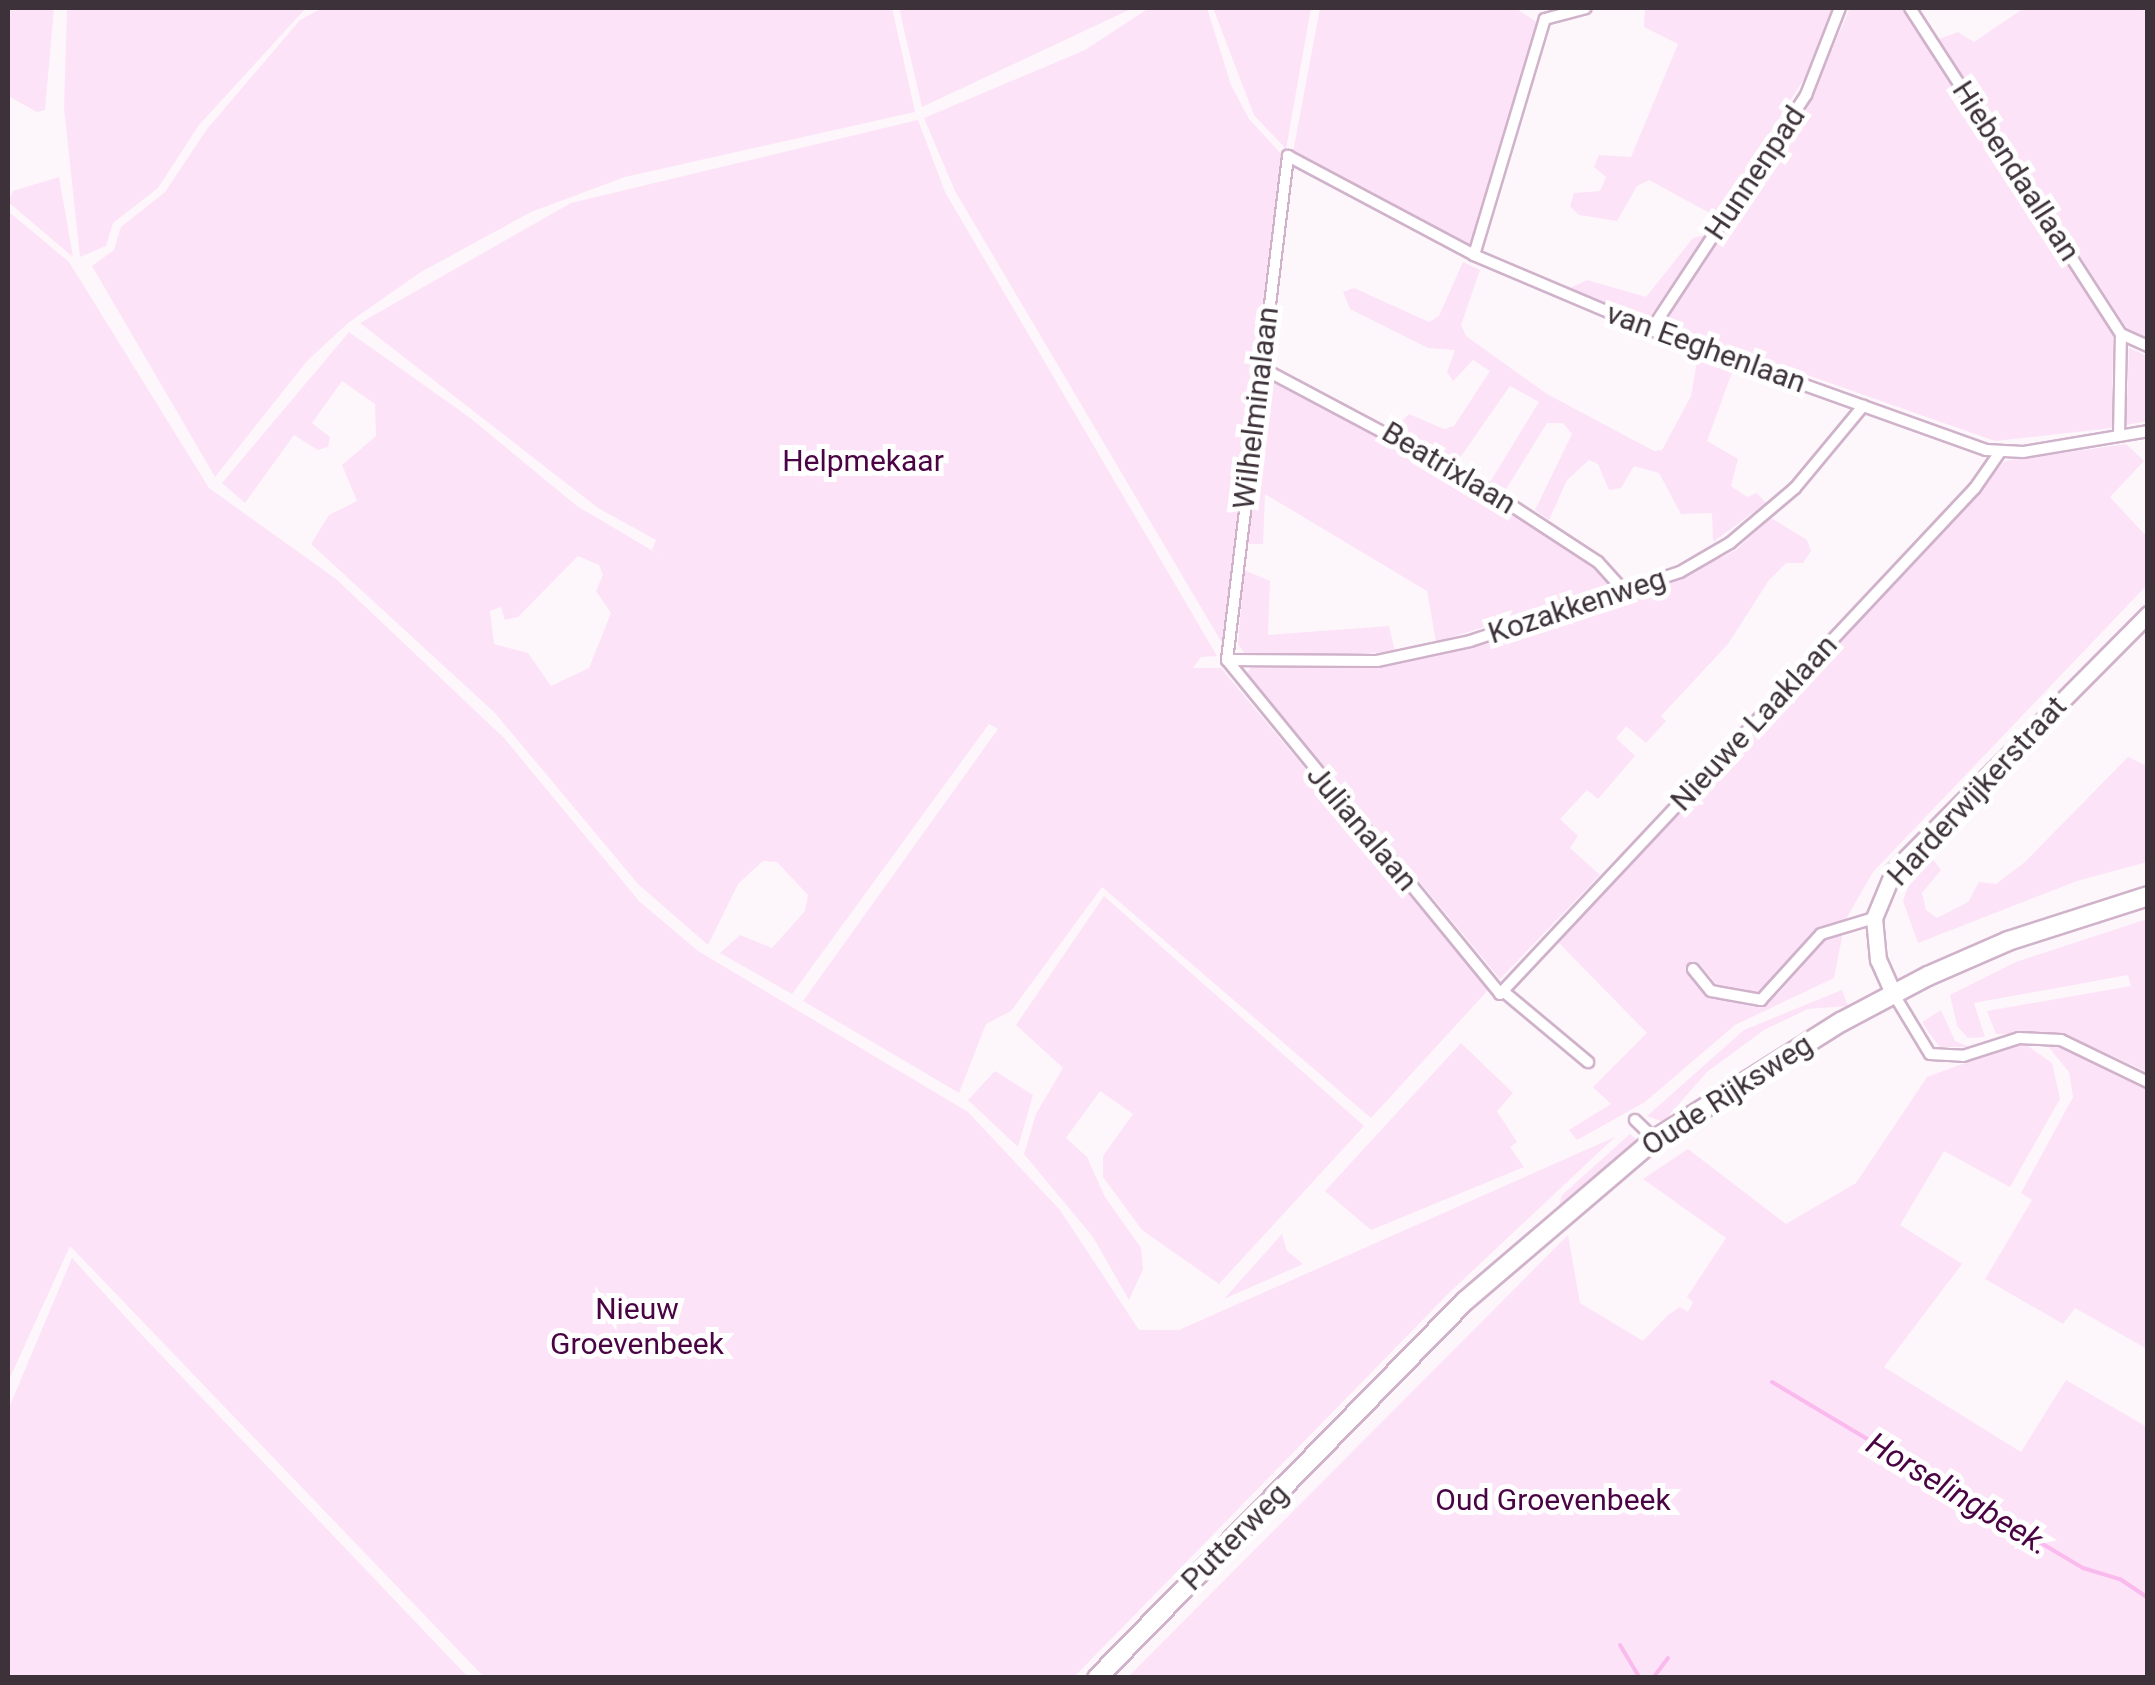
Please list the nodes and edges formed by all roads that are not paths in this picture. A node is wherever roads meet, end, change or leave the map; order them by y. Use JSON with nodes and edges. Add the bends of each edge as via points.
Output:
{"nodes":[{"id":1,"x":1586,"y":8,"type":"edge"},
{"id":2,"x":1840,"y":8,"type":"edge"},
{"id":3,"x":1910,"y":8,"type":"edge"},
{"id":4,"x":1288,"y":156,"type":"joint"},
{"id":5,"x":1474,"y":255,"type":"junction"},
{"id":6,"x":1651,"y":330,"type":"junction"},
{"id":7,"x":2122,"y":334,"type":"junction"},
{"id":8,"x":2148,"y":346,"type":"edge"},
{"id":9,"x":1260,"y":367,"type":"junction"},
{"id":10,"x":1864,"y":406,"type":"junction"},
{"id":11,"x":2148,"y":431,"type":"edge"},
{"id":12,"x":2120,"y":436,"type":"junction"},
{"id":13,"x":2000,"y":452,"type":"junction"},
{"id":14,"x":1623,"y":590,"type":"junction"},
{"id":15,"x":2148,"y":614,"type":"edge"},
{"id":16,"x":1227,"y":660,"type":"junction"},
{"id":17,"x":2148,"y":896,"type":"edge"},
{"id":18,"x":1874,"y":918,"type":"junction"},
{"id":19,"x":1693,"y":969,"type":"dead end"},
{"id":20,"x":1502,"y":992,"type":"junction"},
{"id":21,"x":1893,"y":994,"type":"junction"},
{"id":22,"x":1588,"y":1062,"type":"dead end"},
{"id":23,"x":2148,"y":1082,"type":"edge"},
{"id":24,"x":1634,"y":1120,"type":"dead end"},
{"id":25,"x":1655,"y":1139,"type":"junction"},
{"id":26,"x":1374,"y":1397,"type":"joint"},
{"id":27,"x":1097,"y":1678,"type":"edge"}],
"edges":[{"from":1,"to":5,"type":"street","via":[[1545,19]]},
{"from":2,"to":6,"type":"street","name":"Hunnenpad","via":[[1806,95]]},
{"from":3,"to":7,"type":"street","name":"Hiebendaallaan"},
{"from":4,"to":5,"type":"street","name":"van Eeghenlaan"},
{"from":4,"to":9,"type":"street","name":"Wilhelminalaan"},
{"from":5,"to":6,"type":"street","name":"van Eeghenlaan"},
{"from":6,"to":10,"type":"street","name":"van Eeghenlaan"},
{"from":7,"to":8,"type":"street"},
{"from":7,"to":12,"type":"street"},
{"from":9,"to":14,"type":"street","name":"Beatrixlaan","via":[[1474,480],[1598,562]]},
{"from":9,"to":16,"type":"street","name":"Wilhelminalaan"},
{"from":10,"to":13,"type":"street","name":"van Eeghenlaan"},
{"from":10,"to":14,"type":"street","name":"Kozakkenweg","via":[[1796,488],[1730,543],[1680,572]]},
{"from":11,"to":12,"type":"street","name":"van Eeghenlaan"},
{"from":12,"to":13,"type":"street","name":"van Eeghenlaan"},
{"from":13,"to":20,"type":"street","name":"Nieuwe Laaklaan","via":[[1974,488]]},
{"from":14,"to":16,"type":"street","name":"Kozakkenweg","via":[[1470,641],[1377,661]]},
{"from":15,"to":18,"type":"main road","name":"Harderwijkerstraat","via":[[1894,870]]},
{"from":16,"to":20,"type":"street","name":"Julianalaan"},
{"from":17,"to":21,"type":"main road","name":"Oude Rijksweg","via":[[2008,941]]},
{"from":18,"to":19,"type":"street","via":[[1821,934],[1760,1000],[1710,991]]},
{"from":18,"to":21,"type":"main road","name":"Harderwijkerstraat","via":[[1878,960]]},
{"from":20,"to":22,"type":"street"},
{"from":21,"to":23,"type":"street","via":[[1930,1054],[1963,1056],[2019,1038],[2060,1040]]},
{"from":21,"to":25,"type":"main road","name":"Oude Rijksweg"},
{"from":24,"to":25,"type":"street"},
{"from":25,"to":26,"type":"main road","name":"Oude Rijksweg","via":[[1536,1236]]},
{"from":26,"to":27,"type":"main road","name":"Putterweg"}]}
